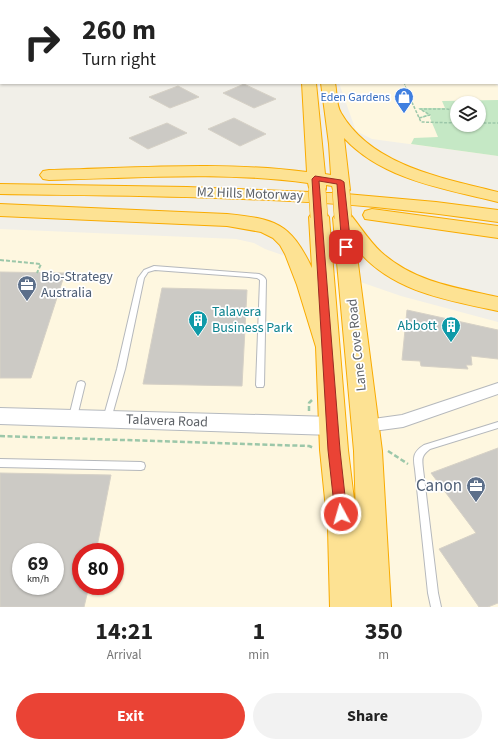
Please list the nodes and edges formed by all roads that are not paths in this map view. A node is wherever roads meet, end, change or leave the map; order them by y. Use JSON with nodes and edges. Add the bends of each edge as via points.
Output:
{"nodes":[{"id":1,"x":309,"y":84,"type":"edge"},
{"id":2,"x":328,"y":84,"type":"edge"},
{"id":3,"x":332,"y":112,"type":"junction"},
{"id":4,"x":314,"y":150,"type":"junction"},
{"id":5,"x":223,"y":171,"type":"junction"},
{"id":6,"x":0,"y":176,"type":"edge"},
{"id":7,"x":341,"y":186,"type":"junction"},
{"id":8,"x":0,"y":189,"type":"edge"},
{"id":9,"x":498,"y":197,"type":"edge"},
{"id":10,"x":317,"y":198,"type":"junction"},
{"id":11,"x":0,"y":199,"type":"edge"},
{"id":12,"x":0,"y":210,"type":"edge"},
{"id":13,"x":498,"y":216,"type":"edge"},
{"id":14,"x":344,"y":218,"type":"junction"},
{"id":15,"x":498,"y":224,"type":"edge"},
{"id":16,"x":498,"y":232,"type":"edge"},
{"id":17,"x":498,"y":304,"type":"edge"},
{"id":18,"x":326,"y":346,"type":"junction"},
{"id":19,"x":81,"y":384,"type":"dead end"},
{"id":20,"x":260,"y":386,"type":"dead end"},
{"id":21,"x":498,"y":388,"type":"edge"},
{"id":22,"x":0,"y":416,"type":"edge"},
{"id":23,"x":73,"y":417,"type":"junction"},
{"id":24,"x":107,"y":419,"type":"junction"},
{"id":25,"x":498,"y":425,"type":"edge"},
{"id":26,"x":366,"y":426,"type":"junction"},
{"id":27,"x":317,"y":436,"type":"junction"},
{"id":28,"x":0,"y":463,"type":"edge"},
{"id":29,"x":141,"y":466,"type":"dead end"},
{"id":30,"x":346,"y":607,"type":"edge"},
{"id":31,"x":376,"y":607,"type":"edge"},
{"id":32,"x":436,"y":607,"type":"edge"}],
"edges":[{"from":1,"to":4,"type":"highway","name":"Lane Cove Road"},
{"from":2,"to":3,"type":"highway","name":"Lane Cove Road"},
{"from":3,"to":7,"type":"highway","name":"Lane Cove Road"},
{"from":3,"to":9,"type":"highway","via":[[346,130],[372,154],[419,176]]},
{"from":4,"to":5,"type":"highway","via":[[289,164]]},
{"from":4,"to":10,"type":"highway","name":"Lane Cove Road"},
{"from":5,"to":6,"type":"highway"},
{"from":5,"to":10,"type":"highway","via":[[278,173]]},
{"from":7,"to":10,"type":"highway"},
{"from":7,"to":14,"type":"highway","name":"Lane Cove Road","bridge":true},
{"from":8,"to":13,"type":"highway","name":"M2 Hills Motorway","via":[[299,195],[394,202]]},
{"from":10,"to":11,"type":"highway","name":"M2 Hills Motorway","via":[[222,202]]},
{"from":10,"to":15,"type":"highway","name":"M2 Hills Motorway"},
{"from":10,"to":16,"type":"highway","via":[[337,211]]},
{"from":10,"to":18,"type":"highway","name":"Lane Cove Road"},
{"from":12,"to":18,"type":"highway","via":[[227,220],[266,226],[283,237],[294,251],[311,295]]},
{"from":14,"to":17,"type":"highway","via":[[375,257],[392,270],[424,285]]},
{"from":14,"to":26,"type":"highway","name":"Lane Cove Road"},
{"from":18,"to":27,"type":"highway","name":"Lane Cove Road"},
{"from":19,"to":23,"type":"lane"},
{"from":20,"to":24,"type":"lane","via":[[263,280],[259,276],[154,268],[146,271],[141,278],[122,369]]},
{"from":21,"to":26,"type":"street","via":[[403,421]]},
{"from":22,"to":23,"type":"main road","name":"Talavera Road"},
{"from":23,"to":24,"type":"main road","name":"Talavera Road"},
{"from":24,"to":27,"type":"main road","name":"Talavera Road"},
{"from":25,"to":32,"type":"lane","via":[[427,447],[420,452],[418,459]]},
{"from":26,"to":27,"type":"highway"},
{"from":26,"to":31,"type":"highway","name":"Lane Cove Road"},
{"from":27,"to":30,"type":"highway","name":"Lane Cove Road","via":[[334,450]]},
{"from":28,"to":29,"type":"lane"}]}
